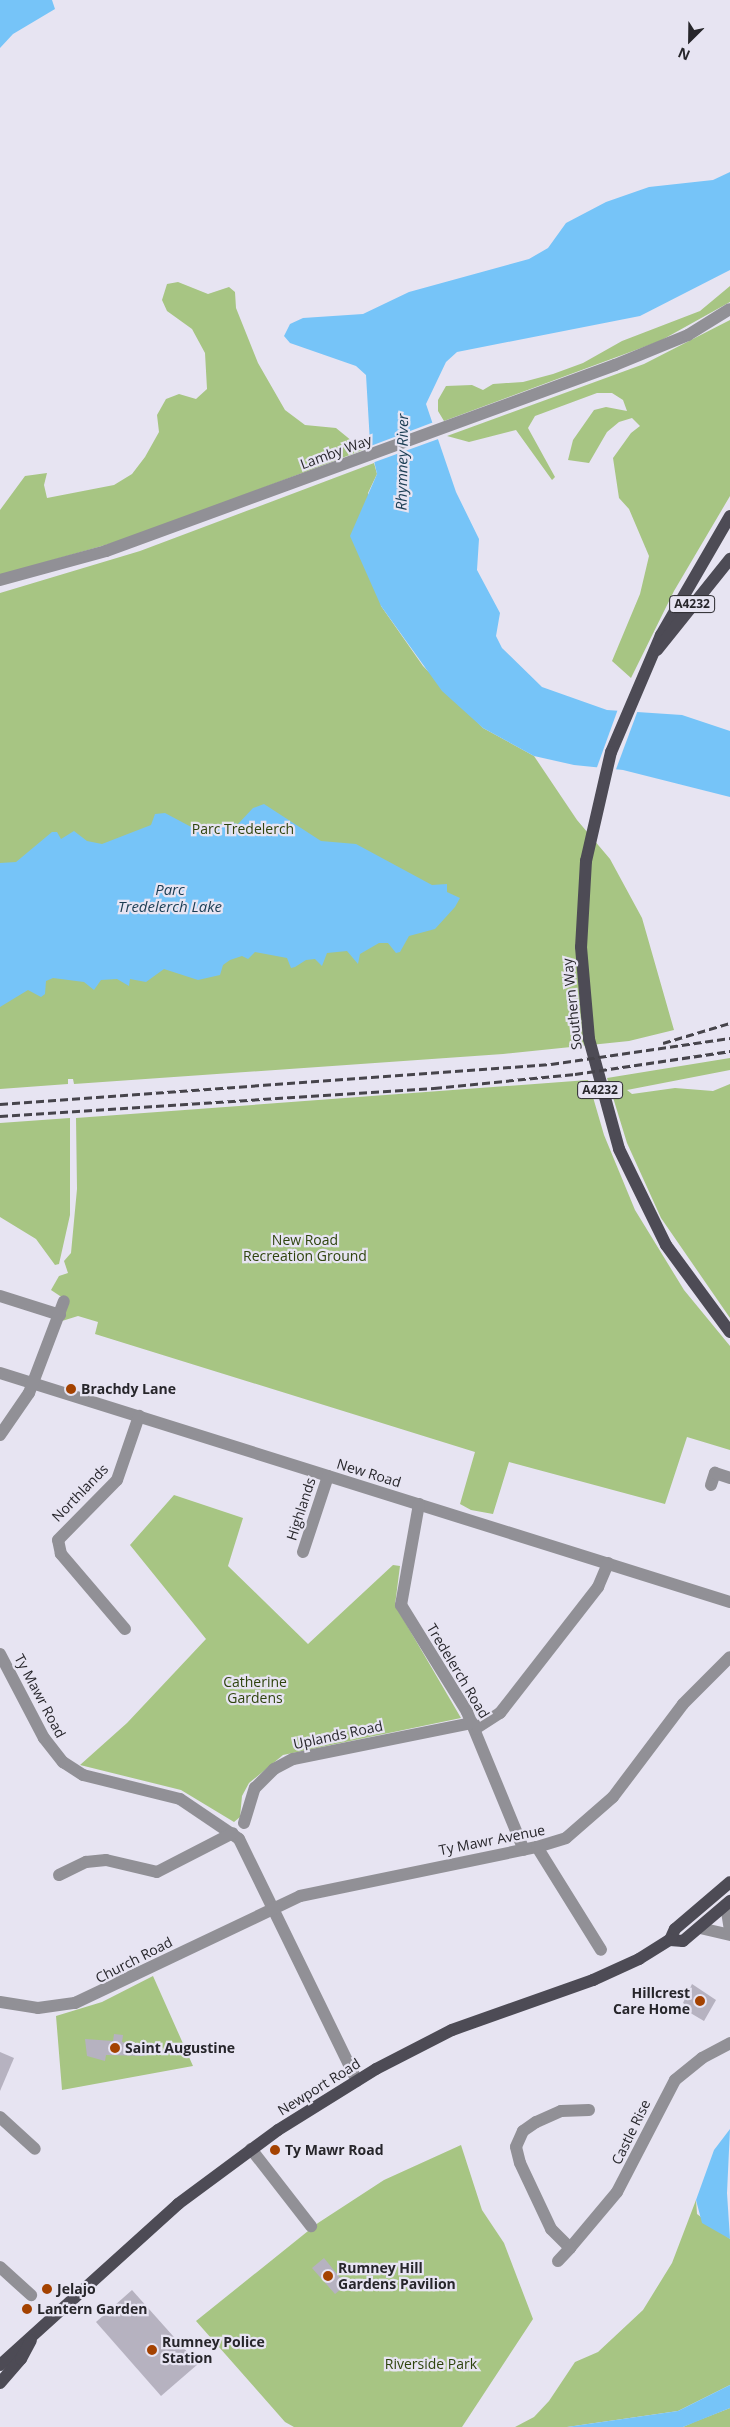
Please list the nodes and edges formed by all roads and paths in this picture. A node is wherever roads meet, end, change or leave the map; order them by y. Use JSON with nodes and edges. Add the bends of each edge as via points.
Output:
{"nodes":[{"id":1,"x":730,"y":309,"type":"edge"},
{"id":2,"x":730,"y":516,"type":"edge"},
{"id":3,"x":730,"y":559,"type":"edge"},
{"id":4,"x":0,"y":580,"type":"edge"},
{"id":5,"x":657,"y":651,"type":"junction"},
{"id":6,"x":0,"y":1296,"type":"edge"},
{"id":7,"x":64,"y":1301,"type":"dead end"},
{"id":8,"x":60,"y":1315,"type":"junction"},
{"id":9,"x":730,"y":1332,"type":"edge"},
{"id":10,"x":0,"y":1372,"type":"edge"},
{"id":11,"x":33,"y":1383,"type":"junction"},
{"id":12,"x":139,"y":1416,"type":"junction"},
{"id":13,"x":0,"y":1435,"type":"edge"},
{"id":14,"x":328,"y":1476,"type":"junction"},
{"id":15,"x":730,"y":1478,"type":"edge"},
{"id":16,"x":710,"y":1485,"type":"dead end"},
{"id":17,"x":419,"y":1504,"type":"junction"},
{"id":18,"x":303,"y":1552,"type":"dead end"},
{"id":19,"x":608,"y":1564,"type":"junction"},
{"id":20,"x":730,"y":1602,"type":"edge"},
{"id":21,"x":125,"y":1629,"type":"dead end"},
{"id":22,"x":0,"y":1654,"type":"edge"},
{"id":23,"x":730,"y":1657,"type":"edge"},
{"id":24,"x":474,"y":1726,"type":"junction"},
{"id":25,"x":244,"y":1824,"type":"dead end"},
{"id":26,"x":233,"y":1833,"type":"junction"},
{"id":27,"x":530,"y":1848,"type":"junction"},
{"id":28,"x":58,"y":1875,"type":"dead end"},
{"id":29,"x":730,"y":1882,"type":"edge"},
{"id":30,"x":728,"y":1903,"type":"edge"},
{"id":31,"x":274,"y":1908,"type":"junction"},
{"id":32,"x":700,"y":1928,"type":"junction"},
{"id":33,"x":730,"y":1930,"type":"edge"},
{"id":34,"x":730,"y":1935,"type":"edge"},
{"id":35,"x":670,"y":1940,"type":"junction"},
{"id":36,"x":601,"y":1950,"type":"dead end"},
{"id":37,"x":0,"y":2002,"type":"edge"},
{"id":38,"x":730,"y":2043,"type":"edge"},
{"id":39,"x":357,"y":2081,"type":"junction"},
{"id":40,"x":589,"y":2110,"type":"dead end"},
{"id":41,"x":0,"y":2116,"type":"edge"},
{"id":42,"x":35,"y":2149,"type":"dead end"},
{"id":43,"x":251,"y":2149,"type":"junction"},
{"id":44,"x":311,"y":2226,"type":"dead end"},
{"id":45,"x":570,"y":2248,"type":"junction"},
{"id":46,"x":558,"y":2261,"type":"dead end"},
{"id":47,"x":0,"y":2267,"type":"edge"},
{"id":48,"x":31,"y":2295,"type":"dead end"},
{"id":49,"x":32,"y":2338,"type":"junction"},
{"id":50,"x":0,"y":2365,"type":"edge"},
{"id":51,"x":0,"y":2383,"type":"edge"}],
"edges":[{"from":1,"to":4,"type":"street","name":"Lamby Way","via":[[658,348],[451,426],[106,551]]},
{"from":2,"to":5,"type":"main road","name":"Southern Way","number":"A4232","via":[[661,635]]},
{"from":3,"to":5,"type":"main road","name":"Southern Way","number":"A4232"},
{"from":5,"to":9,"type":"main road","name":"Southern Way","number":"A4232","via":[[628,708],[594,815],[582,903],[584,1007],[600,1088],[627,1170],[678,1265]]},
{"from":6,"to":8,"type":"street"},
{"from":7,"to":8,"type":"street"},
{"from":8,"to":11,"type":"street"},
{"from":10,"to":11,"type":"street","name":"New Road"},
{"from":11,"to":12,"type":"street","name":"New Road"},
{"from":11,"to":13,"type":"street","via":[[23,1404]]},
{"from":12,"to":14,"type":"street","name":"New Road"},
{"from":12,"to":21,"type":"street","name":"Northlands","via":[[118,1480],[58,1540],[61,1554]]},
{"from":14,"to":17,"type":"street","name":"New Road"},
{"from":14,"to":18,"type":"street","name":"Highlands"},
{"from":15,"to":16,"type":"street","via":[[715,1473]]},
{"from":17,"to":19,"type":"street","name":"New Road"},
{"from":17,"to":24,"type":"street","name":"Tredelerch Road","via":[[401,1605]]},
{"from":19,"to":20,"type":"street","name":"New Road"},
{"from":19,"to":24,"type":"street","name":"Uplands Road","via":[[598,1588],[500,1713]]},
{"from":22,"to":26,"type":"street","name":"Ty Mawr Road","via":[[44,1738],[63,1762],[83,1775],[180,1799]]},
{"from":23,"to":27,"type":"street","name":"Ty Mawr Avenue","via":[[683,1704],[602,1810],[576,1832]]},
{"from":24,"to":25,"type":"street","name":"Uplands Road","via":[[293,1759],[274,1769],[255,1788]]},
{"from":24,"to":27,"type":"street","name":"Tredelerch Road"},
{"from":26,"to":28,"type":"street","via":[[157,1872],[106,1860],[86,1862]]},
{"from":26,"to":31,"type":"street","name":"Ty Mawr Road","via":[[243,1844]]},
{"from":27,"to":31,"type":"street","name":"Ty Mawr Avenue","via":[[338,1885]]},
{"from":27,"to":36,"type":"street","name":"Tredelerch Road"},
{"from":29,"to":35,"type":"main road","name":"Newport Road","via":[[675,1929]]},
{"from":30,"to":32,"type":"main road","name":"Newport Road"},
{"from":30,"to":33,"type":"street"},
{"from":31,"to":37,"type":"street","name":"Church Road","via":[[85,2000],[50,2008]]},
{"from":31,"to":39,"type":"street","name":"Ty Mawr Road","via":[[325,2022]]},
{"from":32,"to":34,"type":"street"},
{"from":32,"to":35,"type":"main road","name":"Newport Road","via":[[683,1941]]},
{"from":35,"to":39,"type":"main road","name":"Newport Road","via":[[594,1980],[452,2030]]},
{"from":38,"to":45,"type":"street","name":"Castle Rise","via":[[702,2058],[676,2080],[617,2192]]},
{"from":39,"to":43,"type":"main road","name":"Newport Road"},
{"from":40,"to":45,"type":"street","via":[[561,2111],[536,2122],[523,2131],[516,2146],[520,2163],[551,2229]]},
{"from":41,"to":42,"type":"street"},
{"from":43,"to":44,"type":"street"},
{"from":43,"to":49,"type":"main road","name":"Newport Road","via":[[178,2204],[76,2294]]},
{"from":45,"to":46,"type":"street","name":"Castle Rise"},
{"from":47,"to":48,"type":"street"},
{"from":49,"to":50,"type":"main road","name":"Newport Road"},
{"from":49,"to":51,"type":"main road","name":"Newport Road","via":[[21,2359]]}]}
